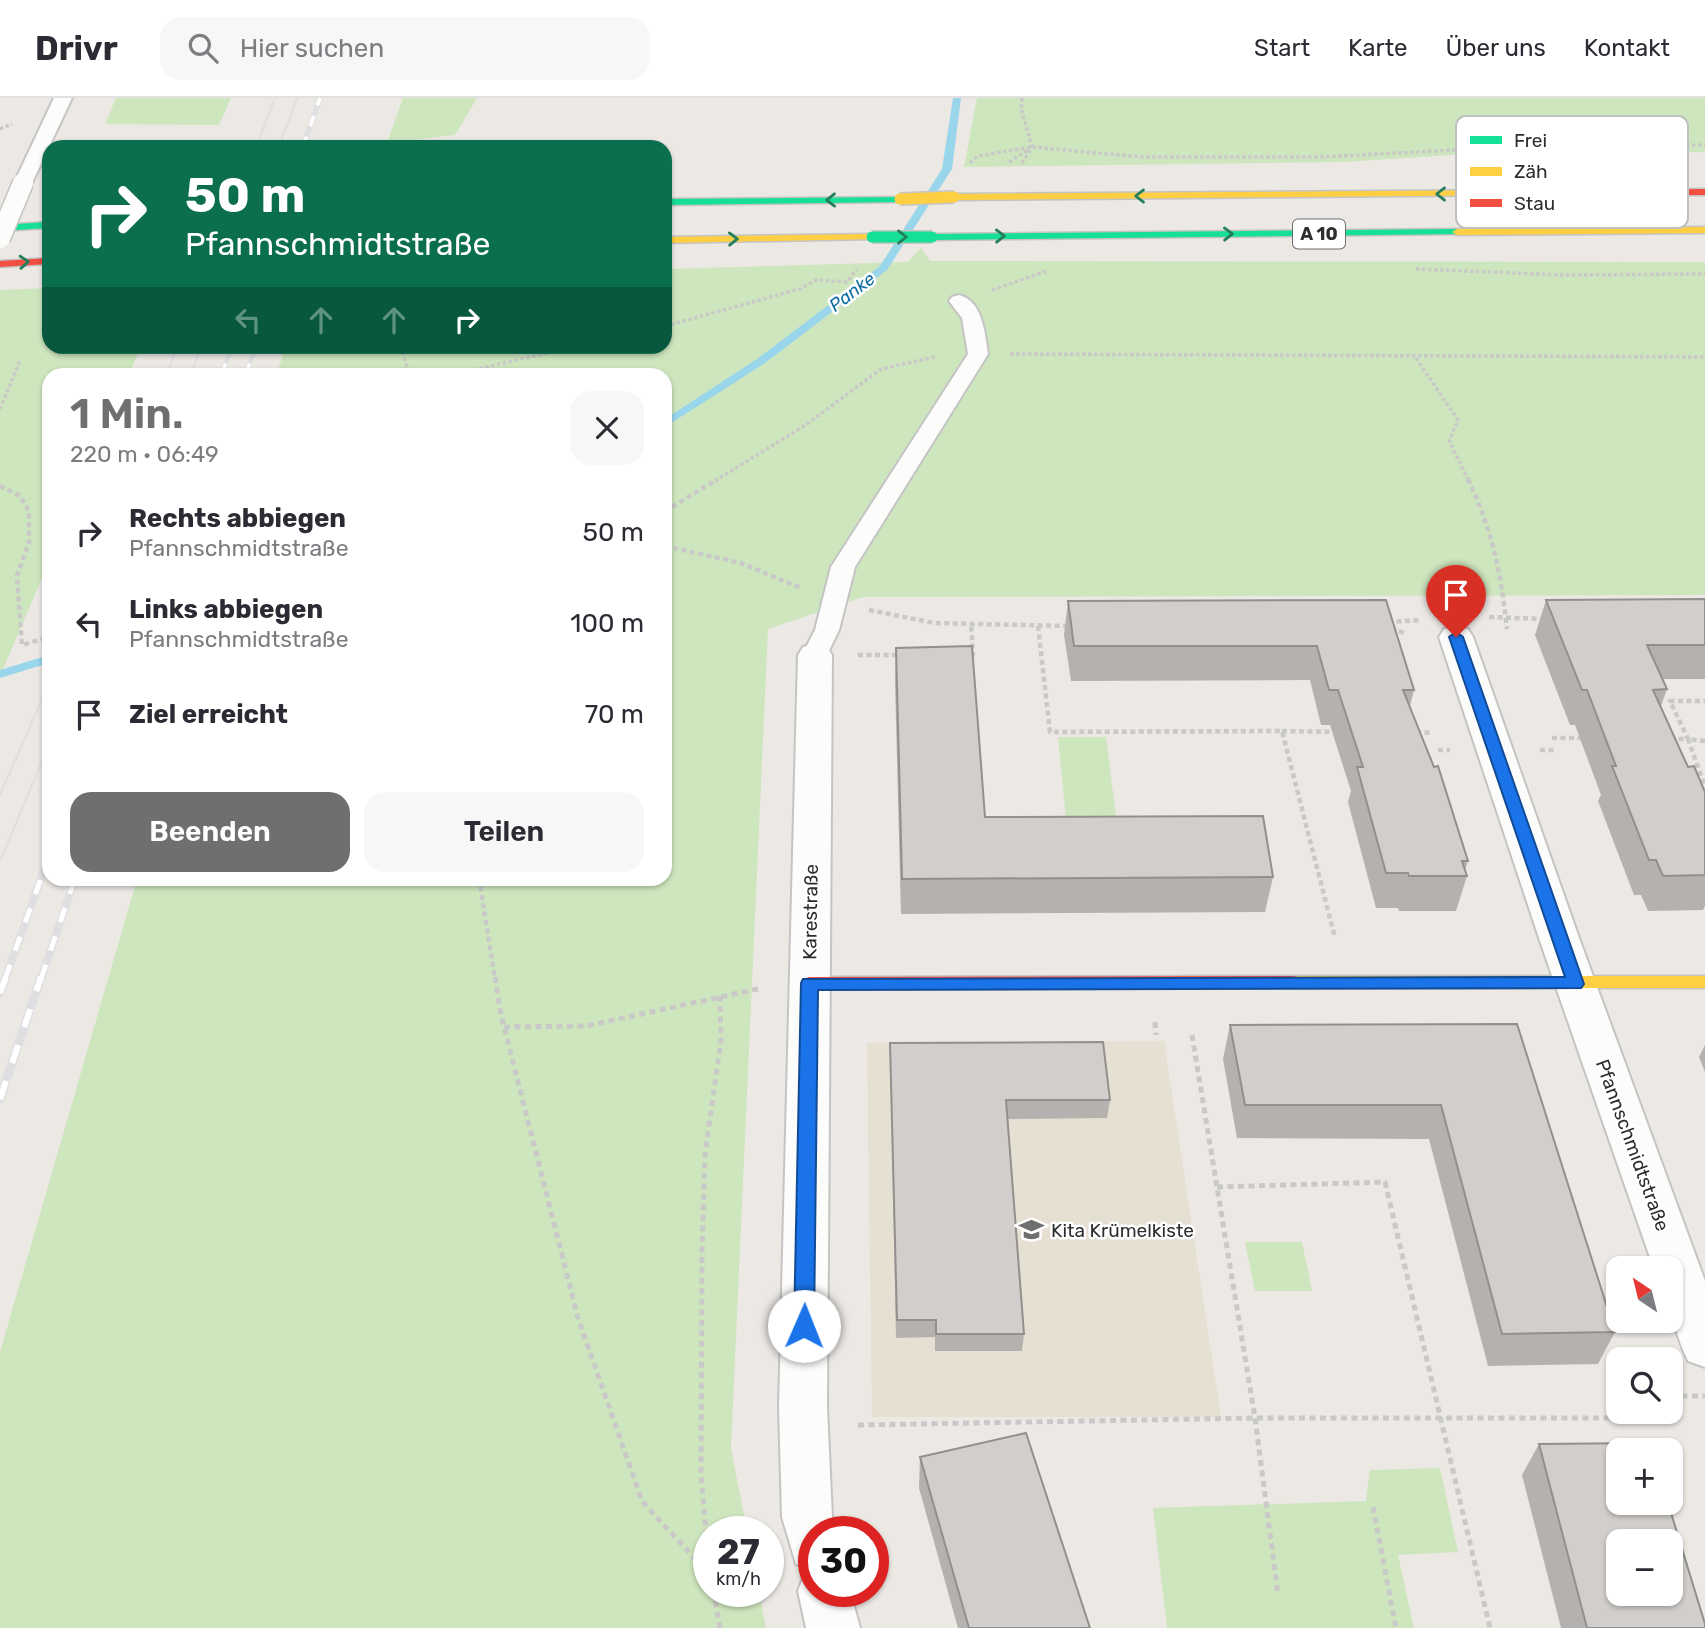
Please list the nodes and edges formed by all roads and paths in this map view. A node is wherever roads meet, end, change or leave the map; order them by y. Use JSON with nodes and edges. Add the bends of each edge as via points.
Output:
{"nodes":[{"id":1,"x":64,"y":98,"type":"edge"},
{"id":2,"x":1022,"y":98,"type":"edge"},
{"id":3,"x":44,"y":140,"type":"edge"},
{"id":4,"x":42,"y":144,"type":"edge"},
{"id":5,"x":1032,"y":147,"type":"junction"},
{"id":6,"x":1456,"y":150,"type":"edge"},
{"id":7,"x":1008,"y":162,"type":"dead end"},
{"id":8,"x":961,"y":171,"type":"dead end"},
{"id":9,"x":1456,"y":194,"type":"edge"},
{"id":10,"x":672,"y":202,"type":"edge"},
{"id":11,"x":42,"y":225,"type":"edge"},
{"id":12,"x":0,"y":228,"type":"edge"},
{"id":13,"x":1705,"y":230,"type":"edge"},
{"id":14,"x":0,"y":238,"type":"edge"},
{"id":15,"x":672,"y":240,"type":"edge"},
{"id":16,"x":42,"y":261,"type":"edge"},
{"id":17,"x":0,"y":264,"type":"edge"},
{"id":18,"x":859,"y":267,"type":"dead end"},
{"id":19,"x":1414,"y":269,"type":"dead end"},
{"id":20,"x":1053,"y":270,"type":"dead end"},
{"id":21,"x":1705,"y":274,"type":"edge"},
{"id":22,"x":959,"y":301,"type":"joint"},
{"id":23,"x":672,"y":324,"type":"edge"},
{"id":24,"x":542,"y":354,"type":"edge"},
{"id":25,"x":978,"y":354,"type":"junction"},
{"id":26,"x":1415,"y":357,"type":"junction"},
{"id":27,"x":1705,"y":357,"type":"edge"},
{"id":28,"x":20,"y":361,"type":"dead end"},
{"id":29,"x":482,"y":368,"type":"edge"},
{"id":30,"x":0,"y":409,"type":"edge"},
{"id":31,"x":0,"y":486,"type":"edge"},
{"id":32,"x":672,"y":507,"type":"edge"},
{"id":33,"x":672,"y":548,"type":"edge"},
{"id":34,"x":832,"y":602,"type":"junction"},
{"id":35,"x":1506,"y":617,"type":"junction"},
{"id":36,"x":1551,"y":619,"type":"edge"},
{"id":37,"x":971,"y":624,"type":"junction"},
{"id":38,"x":1455,"y":624,"type":"junction"},
{"id":39,"x":1038,"y":626,"type":"junction"},
{"id":40,"x":1079,"y":626,"type":"edge"},
{"id":41,"x":1507,"y":629,"type":"dead end"},
{"id":42,"x":1404,"y":633,"type":"dead end"},
{"id":43,"x":42,"y":639,"type":"edge"},
{"id":44,"x":907,"y":654,"type":"edge"},
{"id":45,"x":960,"y":654,"type":"edge"},
{"id":46,"x":834,"y":655,"type":"junction"},
{"id":47,"x":1705,"y":701,"type":"edge"},
{"id":48,"x":1282,"y":731,"type":"junction"},
{"id":49,"x":1350,"y":732,"type":"edge"},
{"id":50,"x":1405,"y":732,"type":"edge"},
{"id":51,"x":1432,"y":733,"type":"dead end"},
{"id":52,"x":1552,"y":738,"type":"dead end"},
{"id":53,"x":1592,"y":738,"type":"edge"},
{"id":54,"x":1660,"y":738,"type":"edge"},
{"id":55,"x":1688,"y":739,"type":"junction"},
{"id":56,"x":1705,"y":741,"type":"edge"},
{"id":57,"x":1705,"y":787,"type":"edge"},
{"id":58,"x":480,"y":886,"type":"edge"},
{"id":59,"x":1335,"y":938,"type":"dead end"},
{"id":60,"x":1705,"y":982,"type":"edge"},
{"id":61,"x":809,"y":983,"type":"junction"},
{"id":62,"x":1575,"y":984,"type":"junction"},
{"id":63,"x":762,"y":988,"type":"dead end"},
{"id":64,"x":720,"y":996,"type":"junction"},
{"id":65,"x":504,"y":1027,"type":"junction"},
{"id":66,"x":1192,"y":1035,"type":"dead end"},
{"id":67,"x":1217,"y":1186,"type":"junction"},
{"id":68,"x":1705,"y":1346,"type":"edge"},
{"id":69,"x":1683,"y":1396,"type":"edge"},
{"id":70,"x":1705,"y":1396,"type":"edge"},
{"id":71,"x":1255,"y":1418,"type":"junction"},
{"id":72,"x":1441,"y":1418,"type":"junction"},
{"id":73,"x":1606,"y":1418,"type":"edge"},
{"id":74,"x":859,"y":1425,"type":"dead end"},
{"id":75,"x":1373,"y":1507,"type":"dead end"},
{"id":76,"x":704,"y":1516,"type":"edge"},
{"id":77,"x":807,"y":1516,"type":"edge"},
{"id":78,"x":693,"y":1556,"type":"edge"},
{"id":79,"x":1278,"y":1595,"type":"dead end"},
{"id":80,"x":716,"y":1607,"type":"edge"},
{"id":81,"x":828,"y":1607,"type":"edge"},
{"id":82,"x":720,"y":1628,"type":"edge"},
{"id":83,"x":834,"y":1628,"type":"edge"},
{"id":84,"x":1396,"y":1628,"type":"edge"},
{"id":85,"x":1490,"y":1628,"type":"edge"}],
"edges":[{"from":1,"to":3,"type":"lane","bridge":true},
{"from":2,"to":5,"type":"path"},
{"from":4,"to":14,"type":"lane","bridge":true},
{"from":5,"to":6,"type":"path","via":[[1140,157],[1293,157]]},
{"from":5,"to":7,"type":"path"},
{"from":5,"to":8,"type":"path","via":[[978,156]]},
{"from":9,"to":10,"type":"main road","number":"A 10","one_way":true,"bridge":true},
{"from":11,"to":12,"type":"main road"},
{"from":15,"to":13,"type":"main road","number":"A 10","one_way":true,"bridge":true},
{"from":17,"to":16,"type":"main road","one_way":true},
{"from":18,"to":23,"type":"path","via":[[847,282],[816,280],[800,289]]},
{"from":19,"to":21,"type":"path"},
{"from":20,"to":22,"type":"path"},
{"from":22,"to":25,"type":"lane","via":[[972,318]]},
{"from":24,"to":29,"type":"path"},
{"from":25,"to":26,"type":"path"},
{"from":25,"to":32,"type":"path","via":[[881,369],[807,424]]},
{"from":25,"to":34,"type":"lane","via":[[843,567]]},
{"from":26,"to":27,"type":"path"},
{"from":26,"to":35,"type":"path","via":[[1458,420],[1449,441],[1479,497],[1492,534]]},
{"from":28,"to":30,"type":"path"},
{"from":31,"to":43,"type":"path","via":[[20,496],[29,511],[29,543],[17,576],[22,645]]},
{"from":33,"to":34,"type":"path","via":[[741,563]]},
{"from":34,"to":37,"type":"path","via":[[934,623]]},
{"from":34,"to":46,"type":"lane","via":[[827,630]]},
{"from":35,"to":36,"type":"path"},
{"from":35,"to":38,"type":"path"},
{"from":35,"to":41,"type":"path"},
{"from":37,"to":39,"type":"path"},
{"from":37,"to":45,"type":"path","via":[[973,653]]},
{"from":38,"to":42,"type":"path","via":[[1377,622]]},
{"from":38,"to":62,"type":"street","name":"Pfannschmidtstraße"},
{"from":39,"to":40,"type":"path"},
{"from":39,"to":48,"type":"path","via":[[1050,732]]},
{"from":44,"to":46,"type":"path"},
{"from":46,"to":61,"type":"street","name":"Karestraße"},
{"from":47,"to":55,"type":"path","via":[[1670,701]]},
{"from":48,"to":49,"type":"path"},
{"from":48,"to":59,"type":"path"},
{"from":50,"to":51,"type":"path"},
{"from":52,"to":53,"type":"path"},
{"from":54,"to":55,"type":"path"},
{"from":55,"to":56,"type":"path"},
{"from":55,"to":57,"type":"path"},
{"from":58,"to":65,"type":"path"},
{"from":60,"to":62,"type":"main road"},
{"from":61,"to":62,"type":"main road"},
{"from":61,"to":77,"type":"street","name":"Karestraße","via":[[803,1406]]},
{"from":62,"to":68,"type":"street","name":"Pfannschmidtstraße"},
{"from":63,"to":64,"type":"path"},
{"from":64,"to":65,"type":"path","via":[[586,1026]]},
{"from":64,"to":76,"type":"path","via":[[721,1040],[705,1154],[702,1251]]},
{"from":65,"to":78,"type":"path","via":[[578,1318],[642,1501]]},
{"from":66,"to":67,"type":"path"},
{"from":67,"to":71,"type":"path"},
{"from":67,"to":72,"type":"path","via":[[1385,1181]]},
{"from":69,"to":70,"type":"path"},
{"from":71,"to":72,"type":"path"},
{"from":71,"to":74,"type":"path"},
{"from":71,"to":79,"type":"path"},
{"from":72,"to":73,"type":"path"},
{"from":72,"to":85,"type":"path"},
{"from":75,"to":84,"type":"path"},
{"from":80,"to":82,"type":"path"},
{"from":81,"to":83,"type":"street"}]}
